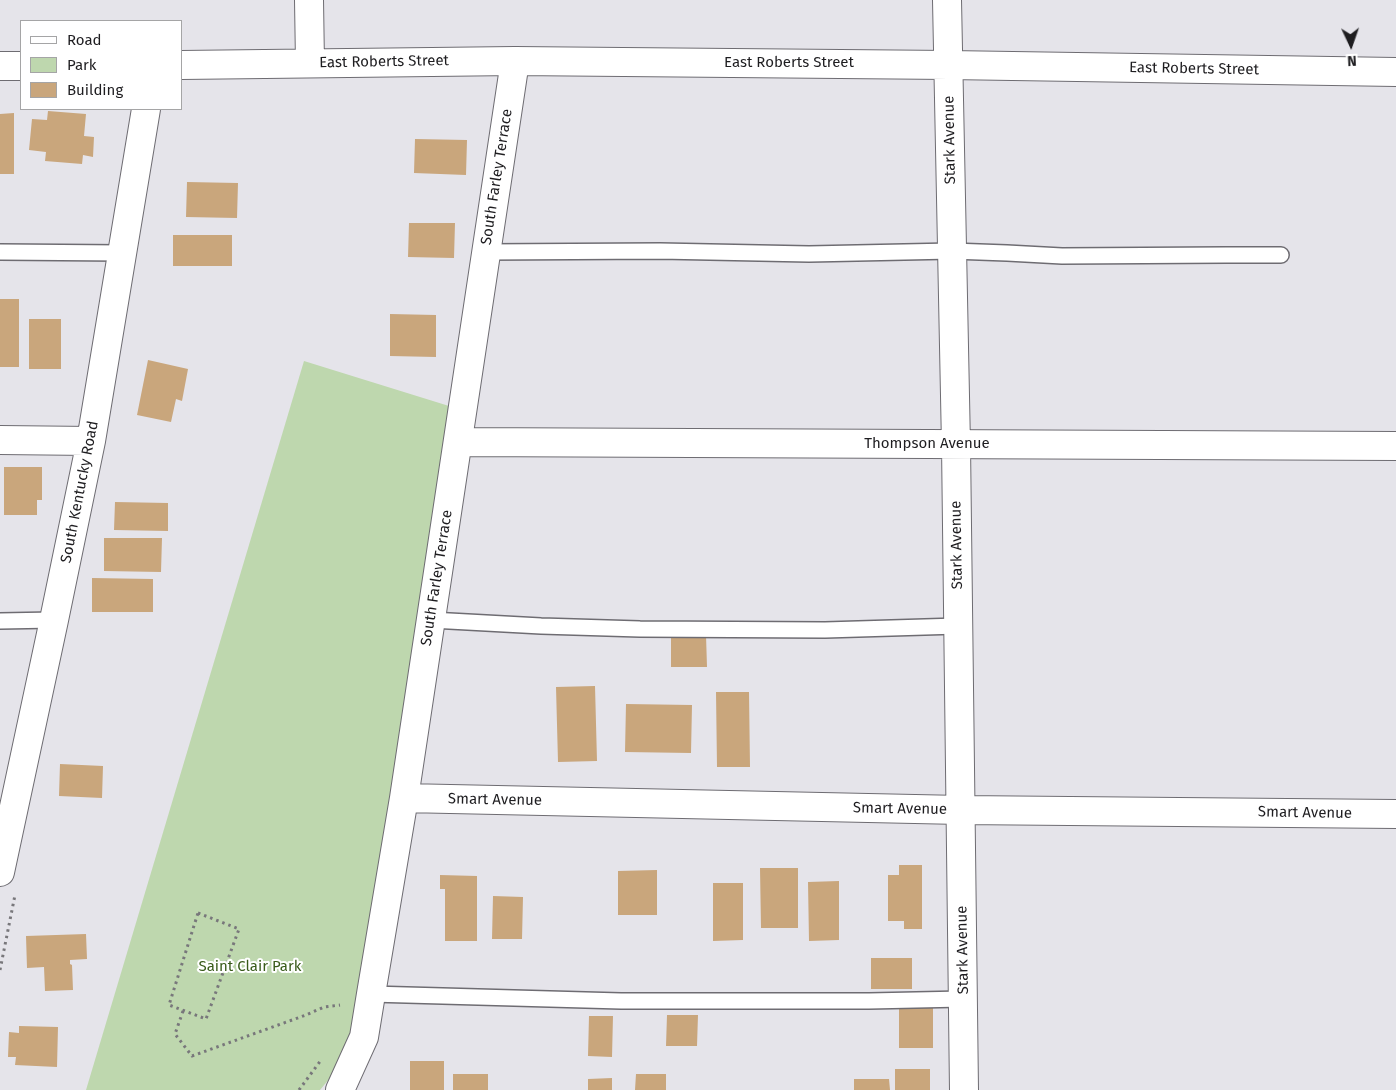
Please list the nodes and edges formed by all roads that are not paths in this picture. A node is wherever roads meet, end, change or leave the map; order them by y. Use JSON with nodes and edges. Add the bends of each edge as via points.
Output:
{"nodes":[{"id":1,"x":309,"y":0,"type":"edge"},
{"id":2,"x":947,"y":0,"type":"edge"},
{"id":3,"x":515,"y":61,"type":"junction"},
{"id":4,"x":310,"y":63,"type":"junction"},
{"id":5,"x":949,"y":64,"type":"junction"},
{"id":6,"x":182,"y":65,"type":"edge"},
{"id":7,"x":0,"y":66,"type":"edge"},
{"id":8,"x":20,"y":66,"type":"edge"},
{"id":9,"x":1396,"y":72,"type":"edge"},
{"id":10,"x":146,"y":110,"type":"edge"},
{"id":11,"x":952,"y":251,"type":"junction"},
{"id":12,"x":0,"y":252,"type":"edge"},
{"id":13,"x":486,"y":252,"type":"junction"},
{"id":14,"x":122,"y":253,"type":"junction"},
{"id":15,"x":1281,"y":256,"type":"dead end"},
{"id":16,"x":0,"y":440,"type":"edge"},
{"id":17,"x":91,"y":441,"type":"junction"},
{"id":18,"x":458,"y":442,"type":"junction"},
{"id":19,"x":956,"y":445,"type":"junction"},
{"id":20,"x":1396,"y":446,"type":"edge"},
{"id":21,"x":54,"y":620,"type":"junction"},
{"id":22,"x":431,"y":620,"type":"junction"},
{"id":23,"x":0,"y":621,"type":"edge"},
{"id":24,"x":958,"y":626,"type":"junction"},
{"id":25,"x":404,"y":798,"type":"junction"},
{"id":26,"x":960,"y":810,"type":"junction"},
{"id":27,"x":1396,"y":814,"type":"edge"},
{"id":28,"x":6,"y":815,"type":"edge"},
{"id":29,"x":0,"y":872,"type":"edge"},
{"id":30,"x":371,"y":994,"type":"junction"},
{"id":31,"x":963,"y":999,"type":"junction"},
{"id":32,"x":340,"y":1090,"type":"edge"},
{"id":33,"x":964,"y":1090,"type":"edge"}],
"edges":[{"from":1,"to":4,"type":"street"},
{"from":2,"to":5,"type":"street","name":"Stark Avenue"},
{"from":3,"to":4,"type":"street","name":"East Roberts Street"},
{"from":3,"to":5,"type":"street","name":"East Roberts Street"},
{"from":3,"to":13,"type":"street","name":"South Farley Terrace"},
{"from":4,"to":6,"type":"street","name":"East Roberts Street"},
{"from":5,"to":9,"type":"street","name":"East Roberts Street"},
{"from":5,"to":11,"type":"street","name":"Stark Avenue"},
{"from":7,"to":8,"type":"street"},
{"from":10,"to":14,"type":"street","name":"South Kentucky Road"},
{"from":11,"to":13,"type":"lane","via":[[808,254]]},
{"from":11,"to":15,"type":"lane","via":[[1062,256]]},
{"from":11,"to":19,"type":"street","name":"Stark Avenue"},
{"from":12,"to":14,"type":"lane"},
{"from":13,"to":18,"type":"street","name":"South Farley Terrace"},
{"from":14,"to":17,"type":"street","name":"South Kentucky Road"},
{"from":16,"to":17,"type":"street"},
{"from":17,"to":21,"type":"street","name":"South Kentucky Road"},
{"from":18,"to":19,"type":"street","name":"Thompson Avenue"},
{"from":18,"to":22,"type":"street","name":"South Farley Terrace"},
{"from":19,"to":20,"type":"street","name":"Thompson Avenue"},
{"from":19,"to":24,"type":"street","name":"Stark Avenue"},
{"from":21,"to":23,"type":"lane"},
{"from":21,"to":28,"type":"street","name":"South Kentucky Road"},
{"from":22,"to":24,"type":"lane","via":[[640,629],[825,630]]},
{"from":22,"to":25,"type":"street","name":"South Farley Terrace"},
{"from":24,"to":26,"type":"street","name":"Stark Avenue"},
{"from":25,"to":26,"type":"street","name":"Smart Avenue"},
{"from":25,"to":30,"type":"street","name":"South Farley Terrace"},
{"from":26,"to":27,"type":"street","name":"Smart Avenue"},
{"from":26,"to":31,"type":"street","name":"Stark Avenue"},
{"from":28,"to":29,"type":"street","name":"South Kentucky Road"},
{"from":30,"to":31,"type":"lane","via":[[621,1001]]},
{"from":30,"to":32,"type":"street","name":"South Farley Terrace","via":[[364,1036]]},
{"from":31,"to":33,"type":"street","name":"Stark Avenue"}]}
